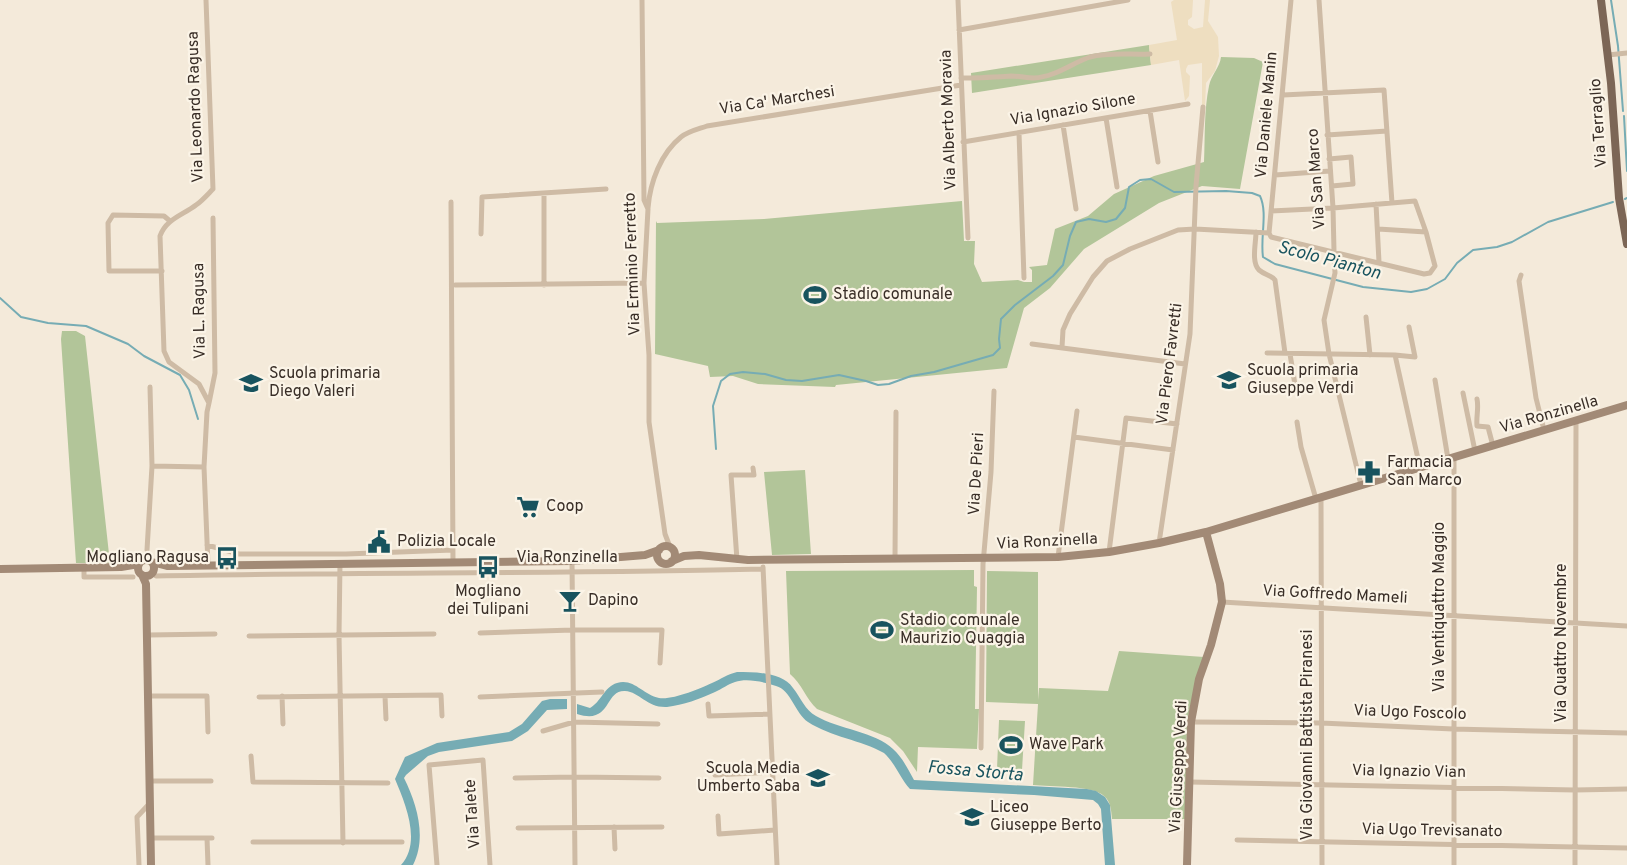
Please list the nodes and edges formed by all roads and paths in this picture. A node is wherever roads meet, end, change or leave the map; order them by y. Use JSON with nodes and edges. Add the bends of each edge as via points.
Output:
{"nodes":[{"id":1,"x":206,"y":0,"type":"edge"},
{"id":2,"x":642,"y":0,"type":"edge"},
{"id":3,"x":958,"y":0,"type":"edge"},
{"id":4,"x":1128,"y":0,"type":"edge"},
{"id":5,"x":1291,"y":0,"type":"edge"},
{"id":6,"x":1319,"y":0,"type":"edge"},
{"id":7,"x":1601,"y":0,"type":"edge"},
{"id":8,"x":959,"y":30,"type":"junction"},
{"id":9,"x":1625,"y":53,"type":"edge"},
{"id":10,"x":1150,"y":54,"type":"dead end"},
{"id":11,"x":1612,"y":55,"type":"junction"},
{"id":12,"x":961,"y":78,"type":"junction"},
{"id":13,"x":961,"y":85,"type":"junction"},
{"id":14,"x":1325,"y":94,"type":"junction"},
{"id":15,"x":1283,"y":95,"type":"junction"},
{"id":16,"x":1188,"y":105,"type":"dead end"},
{"id":17,"x":1203,"y":107,"type":"dead end"},
{"id":18,"x":1150,"y":111,"type":"junction"},
{"id":19,"x":1106,"y":118,"type":"junction"},
{"id":20,"x":1062,"y":125,"type":"junction"},
{"id":21,"x":1387,"y":131,"type":"junction"},
{"id":22,"x":1019,"y":133,"type":"junction"},
{"id":23,"x":1327,"y":135,"type":"junction"},
{"id":24,"x":963,"y":142,"type":"junction"},
{"id":25,"x":1329,"y":159,"type":"junction"},
{"id":26,"x":1158,"y":162,"type":"dead end"},
{"id":27,"x":1330,"y":171,"type":"junction"},
{"id":28,"x":1275,"y":175,"type":"junction"},
{"id":29,"x":1332,"y":186,"type":"junction"},
{"id":30,"x":1117,"y":187,"type":"dead end"},
{"id":31,"x":606,"y":189,"type":"dead end"},
{"id":32,"x":544,"y":193,"type":"junction"},
{"id":33,"x":452,"y":202,"type":"dead end"},
{"id":34,"x":1392,"y":202,"type":"junction"},
{"id":35,"x":1376,"y":204,"type":"junction"},
{"id":36,"x":1333,"y":208,"type":"junction"},
{"id":37,"x":648,"y":209,"type":"junction"},
{"id":38,"x":1076,"y":209,"type":"dead end"},
{"id":39,"x":1271,"y":211,"type":"junction"},
{"id":40,"x":213,"y":218,"type":"dead end"},
{"id":41,"x":170,"y":221,"type":"junction"},
{"id":42,"x":1195,"y":229,"type":"junction"},
{"id":43,"x":1377,"y":229,"type":"junction"},
{"id":44,"x":1258,"y":232,"type":"junction"},
{"id":45,"x":1426,"y":232,"type":"junction"},
{"id":46,"x":1268,"y":233,"type":"junction"},
{"id":47,"x":481,"y":234,"type":"dead end"},
{"id":48,"x":968,"y":238,"type":"dead end"},
{"id":49,"x":1627,"y":244,"type":"edge"},
{"id":50,"x":1334,"y":251,"type":"junction"},
{"id":51,"x":1379,"y":262,"type":"junction"},
{"id":52,"x":162,"y":271,"type":"junction"},
{"id":53,"x":1521,"y":275,"type":"dead end"},
{"id":54,"x":1024,"y":278,"type":"dead end"},
{"id":55,"x":644,"y":283,"type":"junction"},
{"id":56,"x":455,"y":285,"type":"dead end"},
{"id":57,"x":544,"y":285,"type":"junction"},
{"id":58,"x":1366,"y":317,"type":"dead end"},
{"id":59,"x":1409,"y":327,"type":"dead end"},
{"id":60,"x":1032,"y":344,"type":"dead end"},
{"id":61,"x":1062,"y":347,"type":"junction"},
{"id":62,"x":1267,"y":353,"type":"dead end"},
{"id":63,"x":1288,"y":353,"type":"junction"},
{"id":64,"x":1329,"y":354,"type":"junction"},
{"id":65,"x":1370,"y":355,"type":"junction"},
{"id":66,"x":1395,"y":355,"type":"junction"},
{"id":67,"x":1185,"y":364,"type":"junction"},
{"id":68,"x":1435,"y":380,"type":"dead end"},
{"id":69,"x":150,"y":387,"type":"dead end"},
{"id":70,"x":994,"y":391,"type":"dead end"},
{"id":71,"x":1296,"y":391,"type":"dead end"},
{"id":72,"x":1462,"y":393,"type":"dead end"},
{"id":73,"x":1478,"y":399,"type":"dead end"},
{"id":74,"x":209,"y":403,"type":"junction"},
{"id":75,"x":1627,"y":405,"type":"edge"},
{"id":76,"x":1614,"y":410,"type":"junction"},
{"id":77,"x":1627,"y":410,"type":"edge"},
{"id":78,"x":1077,"y":411,"type":"dead end"},
{"id":79,"x":896,"y":412,"type":"dead end"},
{"id":80,"x":1576,"y":421,"type":"junction"},
{"id":81,"x":1297,"y":423,"type":"dead end"},
{"id":82,"x":1177,"y":424,"type":"junction"},
{"id":83,"x":1544,"y":430,"type":"junction"},
{"id":84,"x":1074,"y":437,"type":"junction"},
{"id":85,"x":1123,"y":444,"type":"junction"},
{"id":86,"x":1492,"y":446,"type":"junction"},
{"id":87,"x":1173,"y":450,"type":"junction"},
{"id":88,"x":1475,"y":451,"type":"junction"},
{"id":89,"x":1451,"y":458,"type":"junction"},
{"id":90,"x":152,"y":466,"type":"junction"},
{"id":91,"x":204,"y":467,"type":"junction"},
{"id":92,"x":753,"y":468,"type":"dead end"},
{"id":93,"x":1420,"y":468,"type":"junction"},
{"id":94,"x":1361,"y":486,"type":"junction"},
{"id":95,"x":1318,"y":498,"type":"junction"},
{"id":96,"x":664,"y":527,"type":"junction"},
{"id":97,"x":1206,"y":532,"type":"junction"},
{"id":98,"x":1159,"y":543,"type":"junction"},
{"id":99,"x":207,"y":545,"type":"junction"},
{"id":100,"x":660,"y":549,"type":"junction"},
{"id":101,"x":672,"y":549,"type":"junction"},
{"id":102,"x":147,"y":550,"type":"dead end"},
{"id":103,"x":453,"y":550,"type":"junction"},
{"id":104,"x":1109,"y":552,"type":"junction"},
{"id":105,"x":639,"y":555,"type":"junction"},
{"id":106,"x":694,"y":555,"type":"junction"},
{"id":107,"x":1058,"y":556,"type":"junction"},
{"id":108,"x":896,"y":558,"type":"junction"},
{"id":109,"x":984,"y":558,"type":"junction"},
{"id":110,"x":737,"y":560,"type":"junction"},
{"id":111,"x":763,"y":560,"type":"junction"},
{"id":112,"x":572,"y":561,"type":"junction"},
{"id":113,"x":672,"y":561,"type":"junction"},
{"id":114,"x":152,"y":562,"type":"junction"},
{"id":115,"x":453,"y":562,"type":"junction"},
{"id":116,"x":661,"y":562,"type":"junction"},
{"id":117,"x":339,"y":563,"type":"junction"},
{"id":118,"x":139,"y":564,"type":"junction"},
{"id":119,"x":208,"y":565,"type":"junction"},
{"id":120,"x":168,"y":566,"type":"junction"},
{"id":121,"x":84,"y":567,"type":"junction"},
{"id":122,"x":121,"y":567,"type":"junction"},
{"id":123,"x":0,"y":569,"type":"edge"},
{"id":124,"x":764,"y":569,"type":"junction"},
{"id":125,"x":572,"y":572,"type":"junction"},
{"id":126,"x":340,"y":573,"type":"junction"},
{"id":127,"x":146,"y":575,"type":"junction"},
{"id":128,"x":1222,"y":602,"type":"junction"},
{"id":129,"x":1321,"y":608,"type":"junction"},
{"id":130,"x":1454,"y":616,"type":"junction"},
{"id":131,"x":1575,"y":623,"type":"junction"},
{"id":132,"x":1627,"y":626,"type":"edge"},
{"id":133,"x":573,"y":630,"type":"junction"},
{"id":134,"x":480,"y":633,"type":"dead end"},
{"id":135,"x":214,"y":634,"type":"dead end"},
{"id":136,"x":434,"y":634,"type":"dead end"},
{"id":137,"x":148,"y":635,"type":"junction"},
{"id":138,"x":339,"y":635,"type":"junction"},
{"id":139,"x":249,"y":636,"type":"dead end"},
{"id":140,"x":660,"y":663,"type":"dead end"},
{"id":141,"x":574,"y":692,"type":"junction"},
{"id":142,"x":602,"y":692,"type":"dead end"},
{"id":143,"x":340,"y":695,"type":"junction"},
{"id":144,"x":149,"y":696,"type":"junction"},
{"id":145,"x":282,"y":696,"type":"junction"},
{"id":146,"x":385,"y":696,"type":"junction"},
{"id":147,"x":259,"y":697,"type":"dead end"},
{"id":148,"x":480,"y":697,"type":"dead end"},
{"id":149,"x":708,"y":704,"type":"dead end"},
{"id":150,"x":770,"y":714,"type":"junction"},
{"id":151,"x":442,"y":716,"type":"dead end"},
{"id":152,"x":386,"y":719,"type":"dead end"},
{"id":153,"x":574,"y":722,"type":"junction"},
{"id":154,"x":1191,"y":722,"type":"junction"},
{"id":155,"x":1321,"y":723,"type":"junction"},
{"id":156,"x":283,"y":724,"type":"dead end"},
{"id":157,"x":658,"y":724,"type":"dead end"},
{"id":158,"x":1453,"y":729,"type":"junction"},
{"id":159,"x":543,"y":731,"type":"dead end"},
{"id":160,"x":208,"y":732,"type":"dead end"},
{"id":161,"x":1576,"y":732,"type":"junction"},
{"id":162,"x":1627,"y":733,"type":"edge"},
{"id":163,"x":981,"y":748,"type":"dead end"},
{"id":164,"x":251,"y":756,"type":"dead end"},
{"id":165,"x":773,"y":772,"type":"junction"},
{"id":166,"x":715,"y":775,"type":"dead end"},
{"id":167,"x":574,"y":777,"type":"junction"},
{"id":168,"x":515,"y":778,"type":"dead end"},
{"id":169,"x":659,"y":778,"type":"dead end"},
{"id":170,"x":211,"y":780,"type":"dead end"},
{"id":171,"x":149,"y":781,"type":"junction"},
{"id":172,"x":1190,"y":782,"type":"junction"},
{"id":173,"x":342,"y":783,"type":"junction"},
{"id":174,"x":388,"y":783,"type":"dead end"},
{"id":175,"x":1321,"y":784,"type":"junction"},
{"id":176,"x":1454,"y":786,"type":"junction"},
{"id":177,"x":1627,"y":789,"type":"edge"},
{"id":178,"x":1575,"y":790,"type":"junction"},
{"id":179,"x":150,"y":803,"type":"junction"},
{"id":180,"x":718,"y":816,"type":"dead end"},
{"id":181,"x":614,"y":827,"type":"junction"},
{"id":182,"x":662,"y":827,"type":"dead end"},
{"id":183,"x":518,"y":828,"type":"dead end"},
{"id":184,"x":575,"y":828,"type":"junction"},
{"id":185,"x":775,"y":830,"type":"junction"},
{"id":186,"x":150,"y":838,"type":"junction"},
{"id":187,"x":1237,"y":840,"type":"dead end"},
{"id":188,"x":253,"y":842,"type":"dead end"},
{"id":189,"x":402,"y":842,"type":"dead end"},
{"id":190,"x":1322,"y":842,"type":"junction"},
{"id":191,"x":343,"y":843,"type":"junction"},
{"id":192,"x":1454,"y":845,"type":"junction"},
{"id":193,"x":1575,"y":847,"type":"junction"},
{"id":194,"x":1627,"y":848,"type":"edge"},
{"id":195,"x":615,"y":849,"type":"dead end"},
{"id":196,"x":139,"y":865,"type":"edge"},
{"id":197,"x":151,"y":865,"type":"edge"},
{"id":198,"x":208,"y":865,"type":"edge"},
{"id":199,"x":437,"y":865,"type":"edge"},
{"id":200,"x":490,"y":865,"type":"edge"},
{"id":201,"x":576,"y":865,"type":"edge"},
{"id":202,"x":777,"y":865,"type":"edge"},
{"id":203,"x":1187,"y":865,"type":"edge"},
{"id":204,"x":1322,"y":865,"type":"edge"},
{"id":205,"x":1454,"y":865,"type":"edge"},
{"id":206,"x":1575,"y":865,"type":"edge"}],
"edges":[{"from":1,"to":41,"type":"street","name":"Via Leonardo Ragusa","via":[[213,189]]},
{"from":2,"to":37,"type":"street","name":"Via Erminio Ferretto","via":[[644,200]]},
{"from":3,"to":8,"type":"street","name":"Via Alberto Moravia"},
{"from":4,"to":8,"type":"street"},
{"from":5,"to":15,"type":"street","name":"Via Daniele Manin"},
{"from":6,"to":14,"type":"street","name":"Via San Marco"},
{"from":7,"to":11,"type":"main road","name":"Via Terraglio"},
{"from":8,"to":12,"type":"street","name":"Via Alberto Moravia"},
{"from":9,"to":11,"type":"street"},
{"from":10,"to":12,"type":"street","via":[[1092,57],[1034,78]]},
{"from":11,"to":49,"type":"main road","name":"Via Terraglio","via":[[1619,198]]},
{"from":12,"to":13,"type":"street","name":"Via Alberto Moravia"},
{"from":13,"to":24,"type":"street","name":"Via Alberto Moravia"},
{"from":13,"to":37,"type":"street","name":"Via Ca' Marchesi","via":[[694,130],[670,149],[653,178]]},
{"from":14,"to":15,"type":"street"},
{"from":14,"to":21,"type":"street","via":[[1384,90]]},
{"from":14,"to":23,"type":"street","name":"Via San Marco"},
{"from":15,"to":28,"type":"street","name":"Via Daniele Manin"},
{"from":16,"to":18,"type":"street","name":"Via Ignazio Silone"},
{"from":17,"to":42,"type":"street","name":"Via Piero Favretti"},
{"from":18,"to":19,"type":"street","name":"Via Ignazio Silone"},
{"from":18,"to":26,"type":"street"},
{"from":19,"to":20,"type":"street","name":"Via Ignazio Silone"},
{"from":19,"to":30,"type":"street"},
{"from":20,"to":22,"type":"street","name":"Via Ignazio Silone"},
{"from":20,"to":38,"type":"street"},
{"from":21,"to":23,"type":"street"},
{"from":21,"to":34,"type":"street"},
{"from":22,"to":24,"type":"street","name":"Via Ignazio Silone"},
{"from":22,"to":54,"type":"street"},
{"from":23,"to":25,"type":"street","name":"Via San Marco"},
{"from":24,"to":48,"type":"street","name":"Via Alberto Moravia"},
{"from":25,"to":27,"type":"street","name":"Via San Marco"},
{"from":25,"to":29,"type":"street","via":[[1351,157],[1353,184]]},
{"from":27,"to":28,"type":"street"},
{"from":27,"to":29,"type":"street","name":"Via San Marco"},
{"from":28,"to":39,"type":"street","name":"Via Daniele Manin"},
{"from":29,"to":36,"type":"street","name":"Via San Marco"},
{"from":31,"to":32,"type":"street"},
{"from":32,"to":47,"type":"street","via":[[482,197]]},
{"from":32,"to":57,"type":"street"},
{"from":33,"to":103,"type":"street"},
{"from":34,"to":35,"type":"street"},
{"from":34,"to":45,"type":"street","via":[[1415,201]]},
{"from":35,"to":36,"type":"street"},
{"from":35,"to":43,"type":"street"},
{"from":36,"to":39,"type":"street"},
{"from":36,"to":50,"type":"street","name":"Via San Marco"},
{"from":37,"to":55,"type":"street","name":"Via Erminio Ferretto"},
{"from":39,"to":46,"type":"street","name":"Via Daniele Manin"},
{"from":40,"to":74,"type":"street","name":"Via L. Ragusa","via":[[215,373]]},
{"from":41,"to":52,"type":"street","via":[[160,236]]},
{"from":41,"to":52,"type":"street","via":[[164,216],[113,215],[108,223],[109,271]]},
{"from":42,"to":44,"type":"street"},
{"from":42,"to":61,"type":"street","via":[[1178,230],[1107,261],[1070,314],[1063,330]]},
{"from":42,"to":67,"type":"street","name":"Via Piero Favretti"},
{"from":43,"to":45,"type":"street"},
{"from":43,"to":51,"type":"street"},
{"from":44,"to":46,"type":"street"},
{"from":44,"to":63,"type":"street","via":[[1255,264],[1275,280]]},
{"from":45,"to":51,"type":"street","via":[[1435,266],[1430,273]]},
{"from":46,"to":50,"type":"street","via":[[1271,237]]},
{"from":50,"to":51,"type":"street"},
{"from":50,"to":64,"type":"street","name":"Via San Marco","via":[[1335,273],[1324,320]]},
{"from":52,"to":74,"type":"street","via":[[164,351],[169,362],[199,384]]},
{"from":53,"to":83,"type":"street","via":[[1533,379]]},
{"from":55,"to":57,"type":"street"},
{"from":55,"to":96,"type":"street","name":"Via Erminio Ferretto","via":[[649,422]]},
{"from":56,"to":57,"type":"street"},
{"from":58,"to":65,"type":"street"},
{"from":59,"to":66,"type":"street","via":[[1415,357]]},
{"from":60,"to":61,"type":"street"},
{"from":61,"to":67,"type":"street"},
{"from":62,"to":63,"type":"street"},
{"from":63,"to":64,"type":"street"},
{"from":63,"to":71,"type":"street"},
{"from":64,"to":65,"type":"street"},
{"from":64,"to":94,"type":"street","name":"Via San Marco"},
{"from":65,"to":66,"type":"street"},
{"from":66,"to":93,"type":"street"},
{"from":67,"to":82,"type":"street","name":"Via Piero Favretti"},
{"from":68,"to":89,"type":"street"},
{"from":69,"to":90,"type":"street"},
{"from":70,"to":109,"type":"street","name":"Via De Pieri"},
{"from":72,"to":88,"type":"street"},
{"from":73,"to":86,"type":"street","name":"Via Ronzinella","via":[[1477,426],[1488,427]]},
{"from":74,"to":91,"type":"street"},
{"from":75,"to":76,"type":"street","name":"Via Ronzinella"},
{"from":76,"to":77,"type":"street","name":"Via Ronzinella"},
{"from":76,"to":80,"type":"street","name":"Via Ronzinella"},
{"from":78,"to":84,"type":"street"},
{"from":79,"to":108,"type":"street"},
{"from":80,"to":83,"type":"street","name":"Via Ronzinella"},
{"from":80,"to":131,"type":"street","name":"Via Quattro Novembre"},
{"from":81,"to":95,"type":"street"},
{"from":82,"to":85,"type":"street","via":[[1126,418]]},
{"from":82,"to":87,"type":"street","name":"Via Piero Favretti"},
{"from":83,"to":86,"type":"street","name":"Via Ronzinella"},
{"from":84,"to":85,"type":"street"},
{"from":84,"to":107,"type":"street"},
{"from":85,"to":87,"type":"street"},
{"from":85,"to":104,"type":"street"},
{"from":86,"to":88,"type":"street","name":"Via Ronzinella"},
{"from":87,"to":98,"type":"street","name":"Via Piero Favretti"},
{"from":88,"to":89,"type":"street","name":"Via Ronzinella"},
{"from":89,"to":93,"type":"street","name":"Via Ronzinella"},
{"from":89,"to":130,"type":"street","name":"Via Ventiquattro Maggio"},
{"from":90,"to":91,"type":"street"},
{"from":90,"to":102,"type":"street"},
{"from":91,"to":99,"type":"street"},
{"from":92,"to":110,"type":"street","via":[[754,475],[731,476]]},
{"from":93,"to":94,"type":"street","name":"Via Ronzinella"},
{"from":94,"to":95,"type":"street","name":"Via Ronzinella"},
{"from":95,"to":97,"type":"street","name":"Via Ronzinella"},
{"from":95,"to":129,"type":"street","name":"Via Giovanni Battista Piranesi"},
{"from":96,"to":100,"type":"street","name":"Via Erminio Ferretto"},
{"from":96,"to":101,"type":"street","name":"Via Erminio Ferretto"},
{"from":97,"to":98,"type":"street","name":"Via Ronzinella"},
{"from":97,"to":128,"type":"street","name":"Via Giuseppe Verdi"},
{"from":98,"to":104,"type":"street","name":"Via Ronzinella"},
{"from":99,"to":103,"type":"street","via":[[239,554]]},
{"from":99,"to":119,"type":"street"},
{"from":100,"to":101,"type":"street","name":"Via Ronzinella"},
{"from":100,"to":105,"type":"street","name":"Via Ronzinella"},
{"from":100,"to":116,"type":"street","via":[[657,556]]},
{"from":101,"to":106,"type":"street","name":"Via Ronzinella"},
{"from":101,"to":113,"type":"street"},
{"from":103,"to":115,"type":"street"},
{"from":104,"to":107,"type":"street","name":"Via Ronzinella"},
{"from":105,"to":112,"type":"street","name":"Via Ronzinella"},
{"from":105,"to":116,"type":"street","name":"Via Ronzinella"},
{"from":106,"to":110,"type":"street","name":"Via Ronzinella"},
{"from":106,"to":113,"type":"street","name":"Via Ronzinella"},
{"from":107,"to":109,"type":"street","name":"Via Ronzinella"},
{"from":108,"to":109,"type":"street","name":"Via Ronzinella"},
{"from":108,"to":111,"type":"street","name":"Via Ronzinella"},
{"from":109,"to":163,"type":"street","name":"Via De Pieri"},
{"from":110,"to":111,"type":"street","name":"Via Ronzinella"},
{"from":111,"to":124,"type":"street"},
{"from":112,"to":115,"type":"street","name":"Via Ronzinella"},
{"from":112,"to":125,"type":"street"},
{"from":113,"to":116,"type":"street","name":"Via Ronzinella"},
{"from":114,"to":118,"type":"street","name":"Via Ronzinella","via":[[145,560]]},
{"from":114,"to":120,"type":"street","name":"Via Ronzinella"},
{"from":114,"to":127,"type":"street","via":[[154,567]]},
{"from":115,"to":117,"type":"street","name":"Via Ronzinella"},
{"from":117,"to":119,"type":"street","name":"Via Ronzinella"},
{"from":117,"to":126,"type":"street"},
{"from":118,"to":122,"type":"street","name":"Via Ronzinella"},
{"from":118,"to":127,"type":"street","via":[[138,569]]},
{"from":119,"to":120,"type":"street","name":"Via Ronzinella"},
{"from":120,"to":127,"type":"street","name":"Via Ronzinella"},
{"from":121,"to":122,"type":"street","name":"Via Ronzinella"},
{"from":121,"to":123,"type":"street","name":"Via Ronzinella"},
{"from":121,"to":127,"type":"street","name":"Via Ronzinella","via":[[84,577]]},
{"from":122,"to":127,"type":"street","name":"Via Ronzinella"},
{"from":124,"to":125,"type":"street","name":"Via Ronzinella"},
{"from":124,"to":150,"type":"street"},
{"from":125,"to":126,"type":"street","name":"Via Ronzinella"},
{"from":125,"to":133,"type":"street"},
{"from":126,"to":127,"type":"street","name":"Via Ronzinella"},
{"from":126,"to":138,"type":"street"},
{"from":127,"to":137,"type":"street"},
{"from":128,"to":129,"type":"street","name":"Via Goffredo Mameli"},
{"from":128,"to":154,"type":"street","name":"Via Giuseppe Verdi","via":[[1199,679]]},
{"from":129,"to":130,"type":"street","name":"Via Goffredo Mameli"},
{"from":129,"to":155,"type":"street","name":"Via Giovanni Battista Piranesi"},
{"from":130,"to":131,"type":"street","name":"Via Goffredo Mameli"},
{"from":130,"to":158,"type":"street","name":"Via Ventiquattro Maggio"},
{"from":131,"to":132,"type":"street","name":"Via Goffredo Mameli"},
{"from":131,"to":161,"type":"street","name":"Via Quattro Novembre"},
{"from":133,"to":134,"type":"street"},
{"from":133,"to":140,"type":"street","via":[[662,630]]},
{"from":133,"to":141,"type":"street"},
{"from":135,"to":137,"type":"street"},
{"from":136,"to":138,"type":"street"},
{"from":137,"to":144,"type":"street"},
{"from":138,"to":139,"type":"street"},
{"from":138,"to":143,"type":"street"},
{"from":141,"to":142,"type":"street"},
{"from":141,"to":148,"type":"street"},
{"from":141,"to":153,"type":"street"},
{"from":143,"to":145,"type":"street"},
{"from":143,"to":146,"type":"street"},
{"from":143,"to":173,"type":"street"},
{"from":144,"to":160,"type":"street","via":[[207,696]]},
{"from":144,"to":171,"type":"street"},
{"from":145,"to":147,"type":"street"},
{"from":145,"to":156,"type":"street"},
{"from":146,"to":151,"type":"street","via":[[441,695]]},
{"from":146,"to":152,"type":"street"},
{"from":149,"to":150,"type":"street","via":[[709,716]]},
{"from":150,"to":165,"type":"street"},
{"from":153,"to":157,"type":"street"},
{"from":153,"to":159,"type":"street"},
{"from":153,"to":167,"type":"street"},
{"from":154,"to":155,"type":"street","name":"Via Ugo Foscolo"},
{"from":154,"to":172,"type":"street","name":"Via Giuseppe Verdi"},
{"from":155,"to":158,"type":"street","name":"Via Ugo Foscolo"},
{"from":155,"to":175,"type":"street","name":"Via Giovanni Battista Piranesi"},
{"from":158,"to":161,"type":"street","name":"Via Ugo Foscolo"},
{"from":158,"to":176,"type":"street","name":"Via Ventiquattro Maggio"},
{"from":161,"to":162,"type":"street","name":"Via Ugo Foscolo"},
{"from":161,"to":178,"type":"street","name":"Via Quattro Novembre"},
{"from":164,"to":173,"type":"street","via":[[253,782]]},
{"from":165,"to":166,"type":"street"},
{"from":165,"to":185,"type":"street"},
{"from":167,"to":168,"type":"street"},
{"from":167,"to":169,"type":"street"},
{"from":167,"to":184,"type":"street"},
{"from":170,"to":171,"type":"street"},
{"from":171,"to":179,"type":"street"},
{"from":172,"to":175,"type":"street","name":"Via Ignazio Vian"},
{"from":172,"to":203,"type":"street","name":"Via Giuseppe Verdi"},
{"from":173,"to":174,"type":"street"},
{"from":173,"to":191,"type":"street"},
{"from":175,"to":176,"type":"street","name":"Via Ignazio Vian"},
{"from":175,"to":190,"type":"street","name":"Via Giovanni Battista Piranesi"},
{"from":176,"to":178,"type":"street","name":"Via Ignazio Vian"},
{"from":176,"to":192,"type":"street","name":"Via Ventiquattro Maggio"},
{"from":177,"to":178,"type":"street","name":"Via Ignazio Vian"},
{"from":178,"to":193,"type":"street","name":"Via Quattro Novembre"},
{"from":179,"to":186,"type":"street"},
{"from":179,"to":196,"type":"street","via":[[137,817]]},
{"from":180,"to":185,"type":"street","via":[[719,834]]},
{"from":181,"to":182,"type":"street"},
{"from":181,"to":184,"type":"street"},
{"from":181,"to":195,"type":"street"},
{"from":183,"to":184,"type":"street"},
{"from":184,"to":201,"type":"street"},
{"from":185,"to":202,"type":"street"},
{"from":186,"to":197,"type":"street"},
{"from":186,"to":198,"type":"street","via":[[210,838]]},
{"from":187,"to":190,"type":"street","name":"Via Ugo Trevisanato"},
{"from":188,"to":191,"type":"street"},
{"from":189,"to":191,"type":"street"},
{"from":190,"to":192,"type":"street","name":"Via Ugo Trevisanato"},
{"from":190,"to":204,"type":"street","name":"Via Giovanni Battista Piranesi"},
{"from":192,"to":193,"type":"street","name":"Via Ugo Trevisanato"},
{"from":192,"to":205,"type":"street","name":"Via Ventiquattro Maggio"},
{"from":193,"to":194,"type":"street","name":"Via Ugo Trevisanato"},
{"from":193,"to":206,"type":"street","name":"Via Quattro Novembre"},
{"from":199,"to":200,"type":"street","name":"Via Talete","via":[[429,765],[483,760]]}]}
